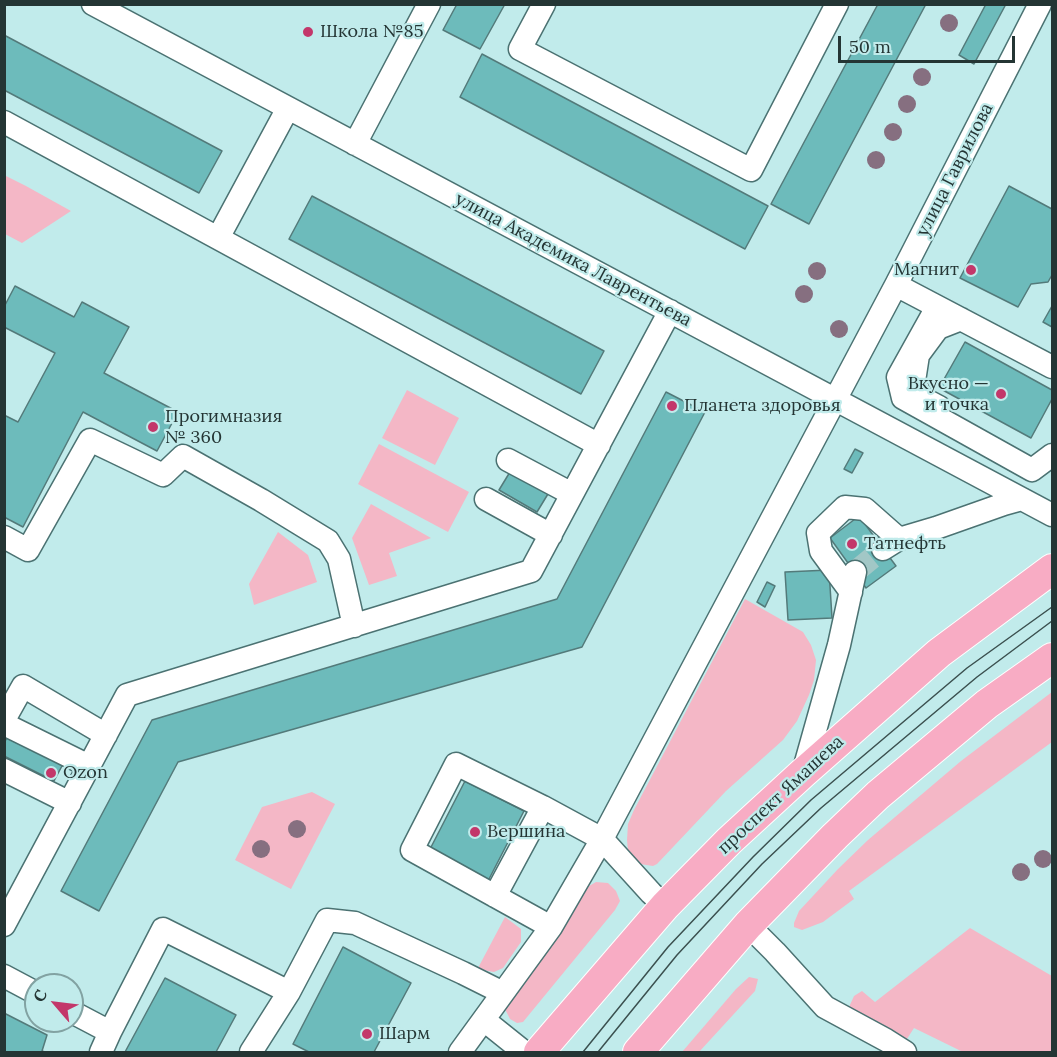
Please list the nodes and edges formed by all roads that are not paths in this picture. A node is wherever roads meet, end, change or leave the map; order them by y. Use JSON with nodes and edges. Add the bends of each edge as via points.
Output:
{"nodes":[{"id":1,"x":93,"y":4,"type":"edge"},
{"id":2,"x":429,"y":4,"type":"edge"},
{"id":3,"x":543,"y":4,"type":"edge"},
{"id":4,"x":837,"y":4,"type":"edge"},
{"id":5,"x":1040,"y":4,"type":"edge"},
{"id":6,"x":288,"y":108,"type":"junction"},
{"id":7,"x":4,"y":122,"type":"edge"},
{"id":8,"x":355,"y":144,"type":"junction"},
{"id":9,"x":218,"y":238,"type":"junction"},
{"id":10,"x":896,"y":285,"type":"junction"},
{"id":11,"x":937,"y":306,"type":"junction"},
{"id":12,"x":670,"y":311,"type":"junction"},
{"id":13,"x":961,"y":319,"type":"junction"},
{"id":14,"x":1053,"y":367,"type":"edge"},
{"id":15,"x":836,"y":399,"type":"junction"},
{"id":16,"x":599,"y":445,"type":"junction"},
{"id":17,"x":1048,"y":458,"type":"edge"},
{"id":18,"x":508,"y":460,"type":"dead end"},
{"id":19,"x":572,"y":494,"type":"junction"},
{"id":20,"x":486,"y":499,"type":"dead end"},
{"id":21,"x":1022,"y":499,"type":"junction"},
{"id":22,"x":1053,"y":515,"type":"edge"},
{"id":23,"x":551,"y":535,"type":"junction"},
{"id":24,"x":4,"y":537,"type":"edge"},
{"id":25,"x":1053,"y":569,"type":"edge"},
{"id":26,"x":354,"y":626,"type":"junction"},
{"id":27,"x":1053,"y":658,"type":"edge"},
{"id":28,"x":4,"y":722,"type":"edge"},
{"id":29,"x":106,"y":735,"type":"junction"},
{"id":30,"x":89,"y":766,"type":"junction"},
{"id":31,"x":4,"y":770,"type":"edge"},
{"id":32,"x":803,"y":772,"type":"junction"},
{"id":33,"x":70,"y":803,"type":"junction"},
{"id":34,"x":543,"y":807,"type":"junction"},
{"id":35,"x":602,"y":839,"type":"junction"},
{"id":36,"x":495,"y":896,"type":"junction"},
{"id":37,"x":665,"y":906,"type":"junction"},
{"id":38,"x":4,"y":925,"type":"edge"},
{"id":39,"x":747,"y":925,"type":"junction"},
{"id":40,"x":551,"y":927,"type":"junction"},
{"id":41,"x":4,"y":976,"type":"edge"},
{"id":42,"x":24,"y":987,"type":"edge"},
{"id":43,"x":289,"y":992,"type":"junction"},
{"id":44,"x":503,"y":993,"type":"junction"},
{"id":45,"x":84,"y":1018,"type":"edge"},
{"id":46,"x":484,"y":1020,"type":"junction"},
{"id":47,"x":110,"y":1032,"type":"junction"},
{"id":48,"x":101,"y":1053,"type":"edge"},
{"id":49,"x":251,"y":1053,"type":"edge"},
{"id":50,"x":460,"y":1053,"type":"edge"},
{"id":51,"x":524,"y":1053,"type":"edge"},
{"id":52,"x":539,"y":1053,"type":"edge"},
{"id":53,"x":638,"y":1053,"type":"edge"},
{"id":54,"x":905,"y":1053,"type":"edge"}],
"edges":[{"from":1,"to":6,"type":"street","name":"улица Академика Лаврентьева"},
{"from":2,"to":8,"type":"street"},
{"from":3,"to":4,"type":"street","via":[[520,49],[751,170]]},
{"from":5,"to":10,"type":"street","name":"улица Гаврилова"},
{"from":6,"to":8,"type":"street","name":"улица Академика Лаврентьева"},
{"from":6,"to":9,"type":"street"},
{"from":7,"to":9,"type":"street"},
{"from":8,"to":12,"type":"street","name":"улица Академика Лаврентьева"},
{"from":9,"to":16,"type":"street"},
{"from":10,"to":11,"type":"street"},
{"from":10,"to":15,"type":"street","name":"улица Гаврилова"},
{"from":11,"to":13,"type":"street"},
{"from":11,"to":17,"type":"street","via":[[898,377],[903,398],[1032,470]]},
{"from":12,"to":15,"type":"street","name":"улица Академика Лаврентьева"},
{"from":12,"to":16,"type":"street"},
{"from":13,"to":14,"type":"street"},
{"from":13,"to":17,"type":"street","via":[[938,328],[918,355],[914,381],[922,398]]},
{"from":15,"to":21,"type":"street","name":"улица Академика Лаврентьева"},
{"from":15,"to":35,"type":"street","name":"улица Гаврилова"},
{"from":16,"to":19,"type":"street"},
{"from":18,"to":19,"type":"street"},
{"from":19,"to":23,"type":"street"},
{"from":20,"to":23,"type":"street"},
{"from":21,"to":22,"type":"street","name":"улица Академика Лаврентьева"},
{"from":21,"to":32,"type":"street","via":[[891,544],[865,509],[845,507],[818,533],[821,551],[853,582]]},
{"from":23,"to":26,"type":"street","via":[[531,571]]},
{"from":24,"to":26,"type":"street","via":[[28,550],[90,440],[163,475],[183,456],[328,541],[339,559]]},
{"from":25,"to":32,"type":"main road","name":"проспект Ямашева","via":[[939,653]]},
{"from":26,"to":29,"type":"street","via":[[127,695]]},
{"from":27,"to":39,"type":"main road","via":[[987,704],[878,795]]},
{"from":28,"to":29,"type":"street","via":[[22,686]]},
{"from":28,"to":30,"type":"street"},
{"from":29,"to":30,"type":"street"},
{"from":30,"to":33,"type":"street"},
{"from":31,"to":33,"type":"street"},
{"from":32,"to":37,"type":"main road","name":"проспект Ямашева"},
{"from":33,"to":38,"type":"street"},
{"from":34,"to":35,"type":"street"},
{"from":34,"to":36,"type":"street"},
{"from":34,"to":36,"type":"street","via":[[456,764],[412,850]]},
{"from":35,"to":37,"type":"street"},
{"from":35,"to":40,"type":"street","name":"улица Гаврилова"},
{"from":36,"to":40,"type":"street"},
{"from":37,"to":52,"type":"main road","name":"проспект Ямашева"},
{"from":39,"to":53,"type":"main road"},
{"from":39,"to":54,"type":"street","via":[[825,1007]]},
{"from":40,"to":44,"type":"street","name":"улица Гаврилова"},
{"from":41,"to":42,"type":"street"},
{"from":43,"to":44,"type":"street","via":[[327,920],[355,923]]},
{"from":43,"to":47,"type":"street","via":[[163,928]]},
{"from":43,"to":49,"type":"street"},
{"from":44,"to":46,"type":"street","name":"улица Гаврилова"},
{"from":45,"to":47,"type":"street"},
{"from":46,"to":50,"type":"street","name":"улица Гаврилова"},
{"from":46,"to":51,"type":"street"},
{"from":47,"to":48,"type":"street"}]}
